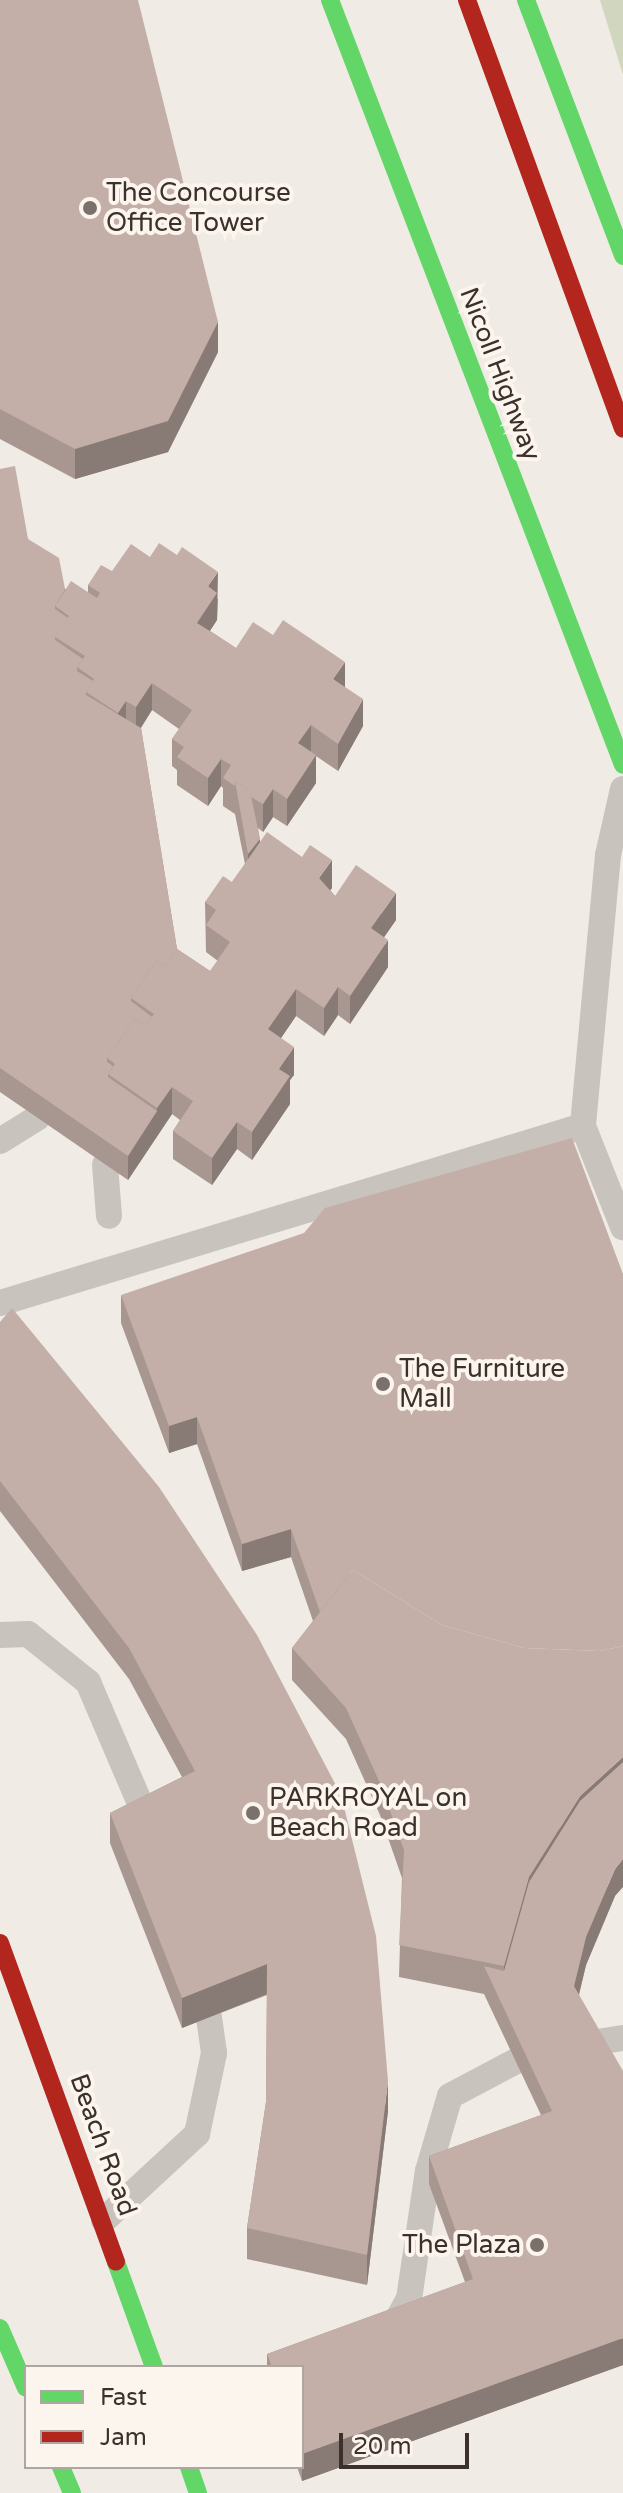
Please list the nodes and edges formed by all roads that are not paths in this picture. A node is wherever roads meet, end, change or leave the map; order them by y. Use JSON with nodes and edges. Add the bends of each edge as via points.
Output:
{"nodes":[{"id":1,"x":330,"y":0,"type":"edge"},
{"id":2,"x":467,"y":0,"type":"edge"},
{"id":3,"x":526,"y":0,"type":"edge"},
{"id":4,"x":623,"y":256,"type":"edge"},
{"id":5,"x":623,"y":428,"type":"edge"},
{"id":6,"x":623,"y":765,"type":"edge"},
{"id":7,"x":623,"y":789,"type":"edge"},
{"id":8,"x":37,"y":1118,"type":"edge"},
{"id":9,"x":583,"y":1126,"type":"junction"},
{"id":10,"x":0,"y":1141,"type":"edge"},
{"id":11,"x":105,"y":1165,"type":"edge"},
{"id":12,"x":109,"y":1216,"type":"dead end"},
{"id":13,"x":623,"y":1227,"type":"edge"},
{"id":14,"x":0,"y":1303,"type":"edge"},
{"id":15,"x":0,"y":1635,"type":"edge"},
{"id":16,"x":149,"y":1824,"type":"edge"},
{"id":17,"x":0,"y":1943,"type":"edge"},
{"id":18,"x":209,"y":2017,"type":"edge"},
{"id":19,"x":623,"y":2038,"type":"edge"},
{"id":20,"x":591,"y":2043,"type":"edge"},
{"id":21,"x":516,"y":2061,"type":"edge"},
{"id":22,"x":455,"y":2157,"type":"edge"},
{"id":23,"x":428,"y":2171,"type":"junction"},
{"id":24,"x":104,"y":2220,"type":"junction"},
{"id":25,"x":0,"y":2328,"type":"edge"},
{"id":26,"x":365,"y":2338,"type":"edge"},
{"id":27,"x":153,"y":2365,"type":"edge"},
{"id":28,"x":24,"y":2383,"type":"edge"},
{"id":29,"x":62,"y":2469,"type":"edge"},
{"id":30,"x":190,"y":2469,"type":"edge"},
{"id":31,"x":72,"y":2493,"type":"edge"},
{"id":32,"x":198,"y":2493,"type":"edge"}],
"edges":[{"from":1,"to":6,"type":"main road","name":"Nicoll Highway"},
{"from":2,"to":5,"type":"main road"},
{"from":3,"to":4,"type":"main road"},
{"from":7,"to":9,"type":"lane","via":[[608,855]]},
{"from":8,"to":10,"type":"lane"},
{"from":9,"to":13,"type":"lane"},
{"from":9,"to":14,"type":"lane"},
{"from":11,"to":12,"type":"lane"},
{"from":15,"to":16,"type":"lane","via":[[28,1634],[88,1682]]},
{"from":17,"to":24,"type":"main road","name":"Beach Road"},
{"from":18,"to":24,"type":"lane","via":[[214,2053],[197,2134]]},
{"from":19,"to":20,"type":"lane"},
{"from":21,"to":23,"type":"lane","via":[[450,2096]]},
{"from":22,"to":23,"type":"lane"},
{"from":23,"to":26,"type":"lane","via":[[405,2309],[396,2322]]},
{"from":24,"to":27,"type":"main road","name":"Beach Road"},
{"from":25,"to":28,"type":"main road"},
{"from":29,"to":31,"type":"main road"},
{"from":30,"to":32,"type":"main road"}]}
